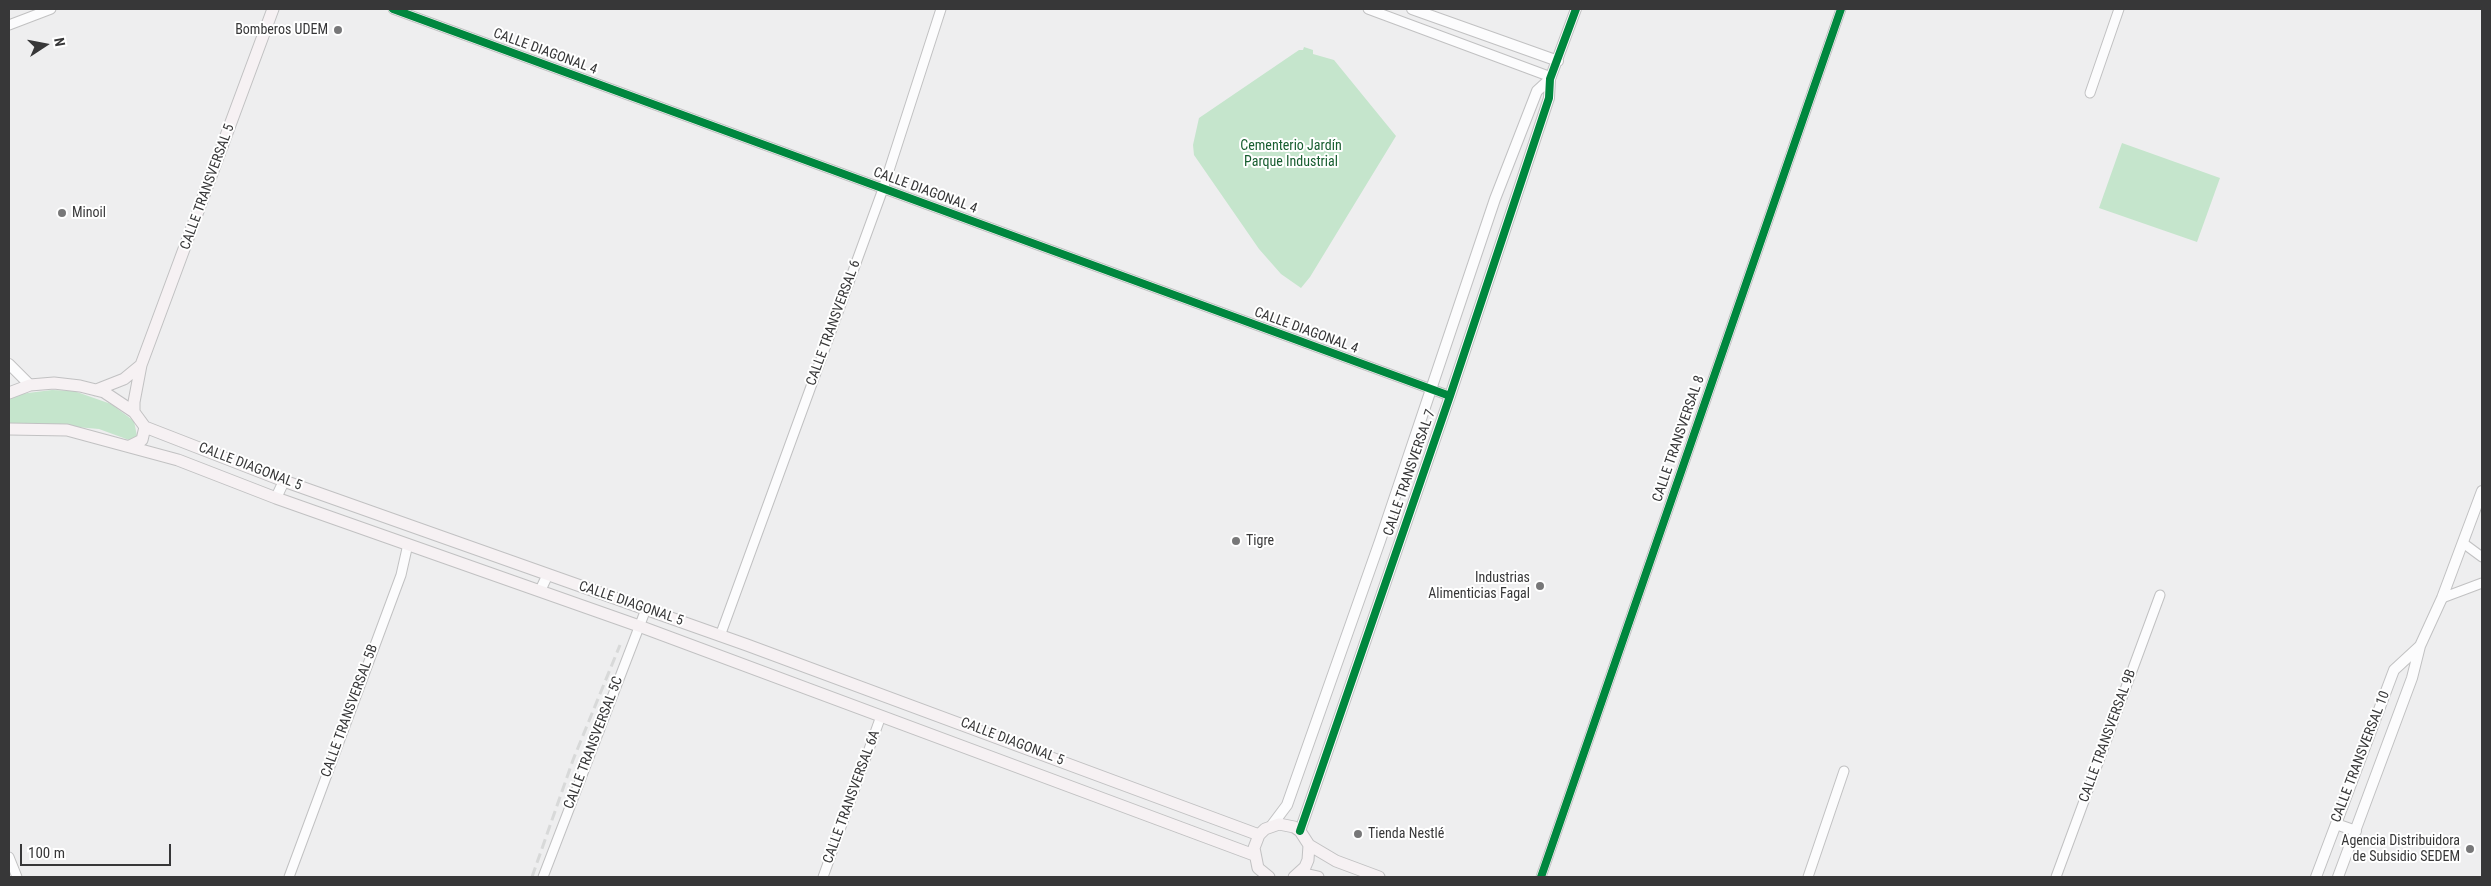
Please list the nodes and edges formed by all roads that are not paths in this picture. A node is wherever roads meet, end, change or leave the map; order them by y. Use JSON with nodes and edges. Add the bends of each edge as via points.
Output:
{"nodes":[{"id":1,"x":51,"y":9,"type":"edge"},
{"id":2,"x":273,"y":9,"type":"edge"},
{"id":3,"x":393,"y":9,"type":"edge"},
{"id":4,"x":941,"y":9,"type":"edge"},
{"id":5,"x":1368,"y":9,"type":"edge"},
{"id":6,"x":1412,"y":9,"type":"edge"},
{"id":7,"x":1576,"y":9,"type":"edge"},
{"id":8,"x":1841,"y":9,"type":"edge"},
{"id":9,"x":2119,"y":9,"type":"edge"},
{"id":10,"x":9,"y":25,"type":"edge"},
{"id":11,"x":1558,"y":61,"type":"junction"},
{"id":12,"x":1551,"y":78,"type":"junction"},
{"id":13,"x":2090,"y":93,"type":"dead end"},
{"id":14,"x":883,"y":189,"type":"junction"},
{"id":15,"x":9,"y":364,"type":"edge"},
{"id":16,"x":141,"y":365,"type":"junction"},
{"id":17,"x":30,"y":385,"type":"junction"},
{"id":18,"x":96,"y":390,"type":"junction"},
{"id":19,"x":1432,"y":390,"type":"junction"},
{"id":20,"x":9,"y":393,"type":"edge"},
{"id":21,"x":1450,"y":396,"type":"junction"},
{"id":22,"x":134,"y":412,"type":"junction"},
{"id":23,"x":145,"y":427,"type":"junction"},
{"id":24,"x":9,"y":429,"type":"edge"},
{"id":25,"x":130,"y":446,"type":"junction"},
{"id":26,"x":284,"y":481,"type":"junction"},
{"id":27,"x":2482,"y":491,"type":"edge"},
{"id":28,"x":276,"y":498,"type":"junction"},
{"id":29,"x":2463,"y":543,"type":"junction"},
{"id":30,"x":408,"y":544,"type":"junction"},
{"id":31,"x":2482,"y":557,"type":"edge"},
{"id":32,"x":547,"y":576,"type":"junction"},
{"id":33,"x":2482,"y":583,"type":"edge"},
{"id":34,"x":540,"y":591,"type":"junction"},
{"id":35,"x":2160,"y":595,"type":"dead end"},
{"id":36,"x":2442,"y":598,"type":"junction"},
{"id":37,"x":646,"y":609,"type":"junction"},
{"id":38,"x":639,"y":626,"type":"junction"},
{"id":39,"x":720,"y":636,"type":"junction"},
{"id":40,"x":2420,"y":646,"type":"junction"},
{"id":41,"x":1331,"y":682,"type":"junction"},
{"id":42,"x":1348,"y":688,"type":"junction"},
{"id":43,"x":881,"y":716,"type":"junction"},
{"id":44,"x":963,"y":724,"type":"junction"},
{"id":45,"x":954,"y":744,"type":"junction"},
{"id":46,"x":1844,"y":771,"type":"dead end"},
{"id":47,"x":2336,"y":824,"type":"junction"},
{"id":48,"x":1272,"y":825,"type":"junction"},
{"id":49,"x":1300,"y":831,"type":"junction"},
{"id":50,"x":2356,"y":831,"type":"junction"},
{"id":51,"x":1259,"y":835,"type":"junction"},
{"id":52,"x":1309,"y":845,"type":"junction"},
{"id":53,"x":1254,"y":855,"type":"junction"},
{"id":54,"x":9,"y":857,"type":"edge"},
{"id":55,"x":1259,"y":872,"type":"edge"},
{"id":56,"x":1296,"y":876,"type":"edge"},
{"id":57,"x":17,"y":877,"type":"edge"},
{"id":58,"x":289,"y":877,"type":"edge"},
{"id":59,"x":543,"y":877,"type":"edge"},
{"id":60,"x":823,"y":877,"type":"edge"},
{"id":61,"x":1269,"y":877,"type":"edge"},
{"id":62,"x":1318,"y":877,"type":"edge"},
{"id":63,"x":1380,"y":877,"type":"edge"},
{"id":64,"x":1541,"y":877,"type":"edge"},
{"id":65,"x":1808,"y":877,"type":"edge"},
{"id":66,"x":2056,"y":877,"type":"edge"},
{"id":67,"x":2316,"y":877,"type":"edge"},
{"id":68,"x":2338,"y":877,"type":"edge"}],
"edges":[{"from":1,"to":10,"type":"street"},
{"from":2,"to":16,"type":"main road","name":"CALLE TRANSVERSAL 5"},
{"from":3,"to":14,"type":"street","name":"CALLE DIAGONAL 4"},
{"from":4,"to":14,"type":"street","name":"CALLE TRANSVERSAL 6"},
{"from":5,"to":12,"type":"street"},
{"from":6,"to":11,"type":"street"},
{"from":7,"to":11,"type":"street","name":"CALLE TRANSVERSAL 7"},
{"from":8,"to":64,"type":"street","name":"CALLE TRANSVERSAL 8"},
{"from":9,"to":13,"type":"street"},
{"from":11,"to":12,"type":"street","name":"CALLE TRANSVERSAL 7"},
{"from":12,"to":19,"type":"street","name":"CALLE TRANSVERSAL 7","via":[[1537,91],[1495,198]]},
{"from":12,"to":21,"type":"street","name":"CALLE TRANSVERSAL 7","via":[[1549,98]]},
{"from":14,"to":19,"type":"street","name":"CALLE DIAGONAL 4"},
{"from":14,"to":39,"type":"street","name":"CALLE TRANSVERSAL 6"},
{"from":15,"to":17,"type":"street"},
{"from":16,"to":18,"type":"main road","via":[[124,380]]},
{"from":16,"to":22,"type":"main road","name":"CALLE TRANSVERSAL 5"},
{"from":17,"to":18,"type":"main road","via":[[54,383]]},
{"from":17,"to":20,"type":"main road"},
{"from":18,"to":22,"type":"main road"},
{"from":19,"to":21,"type":"street","name":"CALLE DIAGONAL 4"},
{"from":19,"to":41,"type":"street","name":"CALLE TRANSVERSAL 7"},
{"from":21,"to":42,"type":"street","name":"CALLE TRANSVERSAL 7"},
{"from":22,"to":23,"type":"main road"},
{"from":23,"to":25,"type":"main road","via":[[142,440]]},
{"from":23,"to":26,"type":"main road","name":"CALLE DIAGONAL 5"},
{"from":24,"to":25,"type":"main road","name":"CALLE DIAGONAL 5","via":[[67,430]]},
{"from":25,"to":28,"type":"main road","name":"CALLE DIAGONAL 5","via":[[178,460]]},
{"from":26,"to":28,"type":"street"},
{"from":26,"to":32,"type":"main road","name":"CALLE DIAGONAL 5"},
{"from":27,"to":29,"type":"street","name":"CALLE TRANSVERSAL 10"},
{"from":28,"to":30,"type":"main road","name":"CALLE DIAGONAL 5"},
{"from":29,"to":31,"type":"street"},
{"from":29,"to":36,"type":"street","name":"CALLE TRANSVERSAL 10"},
{"from":30,"to":34,"type":"main road","name":"CALLE DIAGONAL 5"},
{"from":30,"to":58,"type":"street","name":"CALLE TRANSVERSAL 5B","via":[[398,583]]},
{"from":32,"to":34,"type":"street"},
{"from":32,"to":37,"type":"main road","name":"CALLE DIAGONAL 5"},
{"from":33,"to":36,"type":"street"},
{"from":34,"to":38,"type":"main road","name":"CALLE DIAGONAL 5"},
{"from":35,"to":66,"type":"street","name":"CALLE TRANSVERSAL 9B"},
{"from":36,"to":40,"type":"street","name":"CALLE TRANSVERSAL 10"},
{"from":37,"to":38,"type":"street","name":"CALLE TRANSVERSAL 5C"},
{"from":37,"to":39,"type":"main road","name":"CALLE DIAGONAL 5"},
{"from":38,"to":43,"type":"main road","name":"CALLE DIAGONAL 5"},
{"from":38,"to":59,"type":"street","name":"CALLE TRANSVERSAL 5C"},
{"from":39,"to":44,"type":"main road","name":"CALLE DIAGONAL 5"},
{"from":40,"to":47,"type":"street","name":"CALLE TRANSVERSAL 10","via":[[2394,670]]},
{"from":40,"to":50,"type":"street","name":"CALLE TRANSVERSAL 10","via":[[2412,678]]},
{"from":41,"to":42,"type":"street"},
{"from":41,"to":48,"type":"street","name":"CALLE TRANSVERSAL 7","via":[[1288,806]]},
{"from":42,"to":49,"type":"street","name":"CALLE TRANSVERSAL 7"},
{"from":43,"to":45,"type":"main road","name":"CALLE DIAGONAL 5"},
{"from":43,"to":60,"type":"street","name":"CALLE TRANSVERSAL 6A"},
{"from":44,"to":45,"type":"main road"},
{"from":44,"to":51,"type":"main road","name":"CALLE DIAGONAL 5"},
{"from":45,"to":53,"type":"main road","name":"CALLE DIAGONAL 5"},
{"from":46,"to":65,"type":"street"},
{"from":47,"to":50,"type":"street"},
{"from":47,"to":67,"type":"street","name":"CALLE TRANSVERSAL 10"},
{"from":48,"to":49,"type":"main road","via":[[1287,824]]},
{"from":48,"to":51,"type":"main road"},
{"from":49,"to":52,"type":"main road"},
{"from":50,"to":68,"type":"street","name":"CALLE TRANSVERSAL 10"},
{"from":51,"to":53,"type":"main road"},
{"from":52,"to":56,"type":"main road","via":[[1308,860]]},
{"from":52,"to":63,"type":"main road","via":[[1336,862]]},
{"from":53,"to":55,"type":"main road"},
{"from":54,"to":57,"type":"street"},
{"from":55,"to":61,"type":"main road"},
{"from":56,"to":62,"type":"main road"}]}
